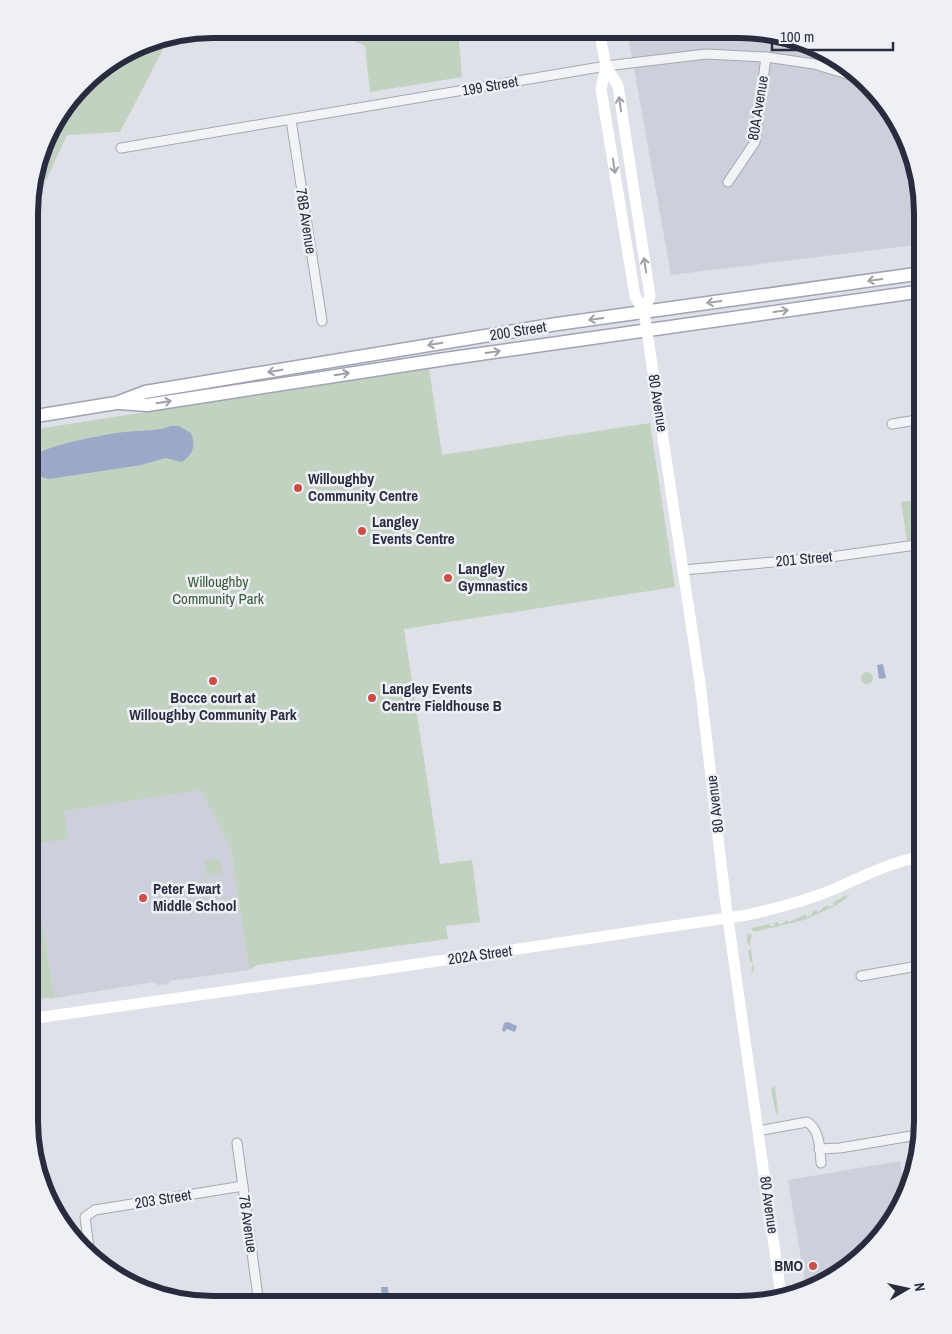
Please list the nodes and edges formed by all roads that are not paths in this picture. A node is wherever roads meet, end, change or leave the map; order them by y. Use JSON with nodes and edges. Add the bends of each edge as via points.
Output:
{"nodes":[{"id":1,"x":601,"y":38,"type":"edge"},
{"id":2,"x":766,"y":57,"type":"junction"},
{"id":3,"x":606,"y":66,"type":"junction"},
{"id":4,"x":845,"y":74,"type":"edge"},
{"id":5,"x":291,"y":120,"type":"junction"},
{"id":6,"x":121,"y":148,"type":"dead end"},
{"id":7,"x":728,"y":182,"type":"dead end"},
{"id":8,"x":914,"y":274,"type":"edge"},
{"id":9,"x":914,"y":292,"type":"edge"},
{"id":10,"x":644,"y":312,"type":"junction"},
{"id":11,"x":322,"y":321,"type":"dead end"},
{"id":12,"x":646,"y":331,"type":"junction"},
{"id":13,"x":116,"y":403,"type":"junction"},
{"id":14,"x":38,"y":415,"type":"edge"},
{"id":15,"x":914,"y":420,"type":"edge"},
{"id":16,"x":892,"y":424,"type":"dead end"},
{"id":17,"x":914,"y":545,"type":"edge"},
{"id":18,"x":683,"y":570,"type":"junction"},
{"id":19,"x":914,"y":858,"type":"edge"},
{"id":20,"x":729,"y":918,"type":"junction"},
{"id":21,"x":914,"y":967,"type":"edge"},
{"id":22,"x":861,"y":976,"type":"dead end"},
{"id":23,"x":38,"y":1018,"type":"edge"},
{"id":24,"x":758,"y":1131,"type":"junction"},
{"id":25,"x":914,"y":1136,"type":"edge"},
{"id":26,"x":237,"y":1143,"type":"dead end"},
{"id":27,"x":819,"y":1149,"type":"junction"},
{"id":28,"x":821,"y":1163,"type":"dead end"},
{"id":29,"x":243,"y":1186,"type":"junction"},
{"id":30,"x":89,"y":1245,"type":"edge"},
{"id":31,"x":780,"y":1292,"type":"edge"},
{"id":32,"x":258,"y":1296,"type":"edge"}],
"edges":[{"from":1,"to":3,"type":"main road","name":"80 Avenue"},
{"from":2,"to":3,"type":"street","name":"199 Street","via":[[706,54]]},
{"from":2,"to":4,"type":"street","name":"199 Street","via":[[814,64]]},
{"from":2,"to":7,"type":"street","name":"80A Avenue","via":[[755,142]]},
{"from":3,"to":5,"type":"street","name":"199 Street"},
{"from":3,"to":10,"type":"main road","name":"80 Avenue","one_way":true,"via":[[601,89],[634,296]]},
{"from":10,"to":3,"type":"main road","name":"80 Avenue","one_way":true,"via":[[650,296],[618,86]]},
{"from":5,"to":6,"type":"street","name":"199 Street"},
{"from":5,"to":11,"type":"street","name":"78B Avenue"},
{"from":8,"to":10,"type":"main road","name":"200 Street","one_way":true},
{"from":12,"to":9,"type":"main road","name":"200 Street","one_way":true},
{"from":10,"to":12,"type":"main road","name":"80 Avenue"},
{"from":10,"to":13,"type":"main road","name":"200 Street","one_way":true,"via":[[145,392]]},
{"from":13,"to":12,"type":"main road","name":"200 Street","one_way":true,"via":[[147,405]]},
{"from":12,"to":18,"type":"main road","name":"80 Avenue"},
{"from":13,"to":14,"type":"main road","name":"200 Street"},
{"from":15,"to":16,"type":"street"},
{"from":17,"to":18,"type":"street","name":"201 Street","via":[[831,557]]},
{"from":18,"to":20,"type":"main road","name":"80 Avenue"},
{"from":19,"to":20,"type":"main road","name":"202A Street","via":[[892,863],[786,906]]},
{"from":20,"to":23,"type":"main road","name":"202A Street"},
{"from":20,"to":24,"type":"main road","name":"80 Avenue"},
{"from":21,"to":22,"type":"street"},
{"from":24,"to":27,"type":"street","via":[[807,1122],[817,1135]]},
{"from":24,"to":31,"type":"main road","name":"80 Avenue"},
{"from":25,"to":27,"type":"street"},
{"from":26,"to":29,"type":"street","name":"78 Avenue"},
{"from":27,"to":28,"type":"street"},
{"from":29,"to":30,"type":"street","name":"203 Street","via":[[95,1210],[85,1217]]},
{"from":29,"to":32,"type":"street","name":"78 Avenue"}]}
